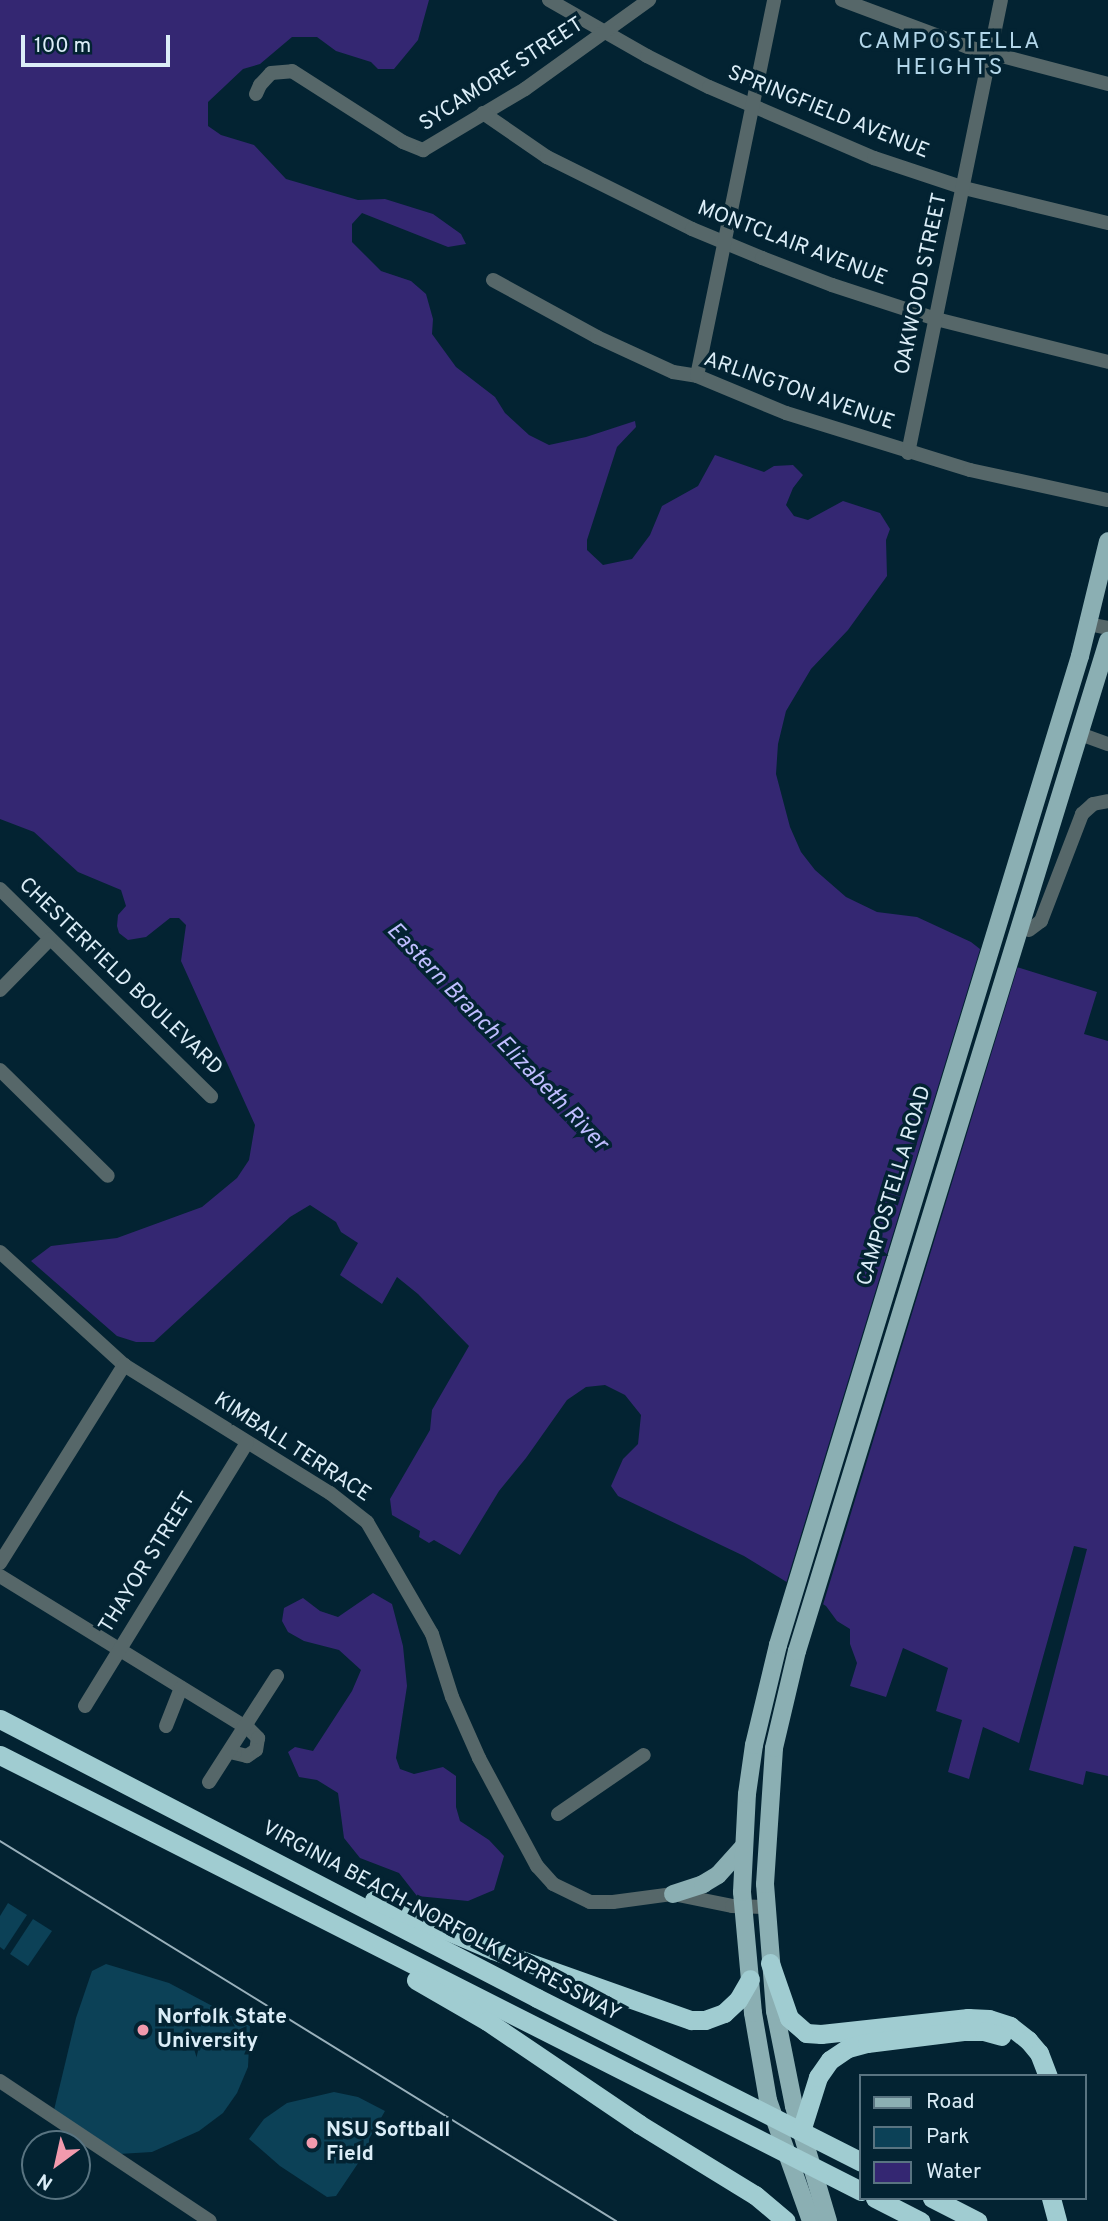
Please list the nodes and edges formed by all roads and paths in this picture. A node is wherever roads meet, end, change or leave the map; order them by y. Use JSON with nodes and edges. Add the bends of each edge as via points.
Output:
{"nodes":[{"id":1,"x":549,"y":0,"type":"edge"},
{"id":2,"x":649,"y":0,"type":"edge"},
{"id":3,"x":774,"y":0,"type":"edge"},
{"id":4,"x":842,"y":0,"type":"edge"},
{"id":5,"x":1001,"y":0,"type":"edge"},
{"id":6,"x":605,"y":33,"type":"junction"},
{"id":7,"x":990,"y":54,"type":"junction"},
{"id":8,"x":1108,"y":83,"type":"edge"},
{"id":9,"x":257,"y":94,"type":"dead end"},
{"id":10,"x":752,"y":107,"type":"junction"},
{"id":11,"x":483,"y":113,"type":"junction"},
{"id":12,"x":964,"y":188,"type":"junction"},
{"id":13,"x":1108,"y":223,"type":"edge"},
{"id":14,"x":725,"y":243,"type":"junction"},
{"id":15,"x":493,"y":280,"type":"dead end"},
{"id":16,"x":936,"y":319,"type":"junction"},
{"id":17,"x":1108,"y":362,"type":"edge"},
{"id":18,"x":697,"y":376,"type":"junction"},
{"id":19,"x":908,"y":453,"type":"junction"},
{"id":20,"x":1108,"y":500,"type":"edge"},
{"id":21,"x":1108,"y":541,"type":"edge"},
{"id":22,"x":1088,"y":624,"type":"junction"},
{"id":23,"x":1108,"y":628,"type":"edge"},
{"id":24,"x":1108,"y":641,"type":"edge"},
{"id":25,"x":1080,"y":734,"type":"junction"},
{"id":26,"x":1108,"y":744,"type":"edge"},
{"id":27,"x":1108,"y":801,"type":"edge"},
{"id":28,"x":0,"y":889,"type":"edge"},
{"id":29,"x":1029,"y":930,"type":"dead end"},
{"id":30,"x":50,"y":939,"type":"junction"},
{"id":31,"x":0,"y":990,"type":"edge"},
{"id":32,"x":0,"y":1070,"type":"edge"},
{"id":33,"x":211,"y":1096,"type":"dead end"},
{"id":34,"x":108,"y":1176,"type":"dead end"},
{"id":35,"x":0,"y":1252,"type":"edge"},
{"id":36,"x":124,"y":1365,"type":"junction"},
{"id":37,"x":247,"y":1443,"type":"junction"},
{"id":38,"x":0,"y":1563,"type":"edge"},
{"id":39,"x":0,"y":1576,"type":"edge"},
{"id":40,"x":119,"y":1650,"type":"junction"},
{"id":41,"x":277,"y":1676,"type":"dead end"},
{"id":42,"x":181,"y":1688,"type":"junction"},
{"id":43,"x":85,"y":1706,"type":"dead end"},
{"id":44,"x":0,"y":1719,"type":"edge"},
{"id":45,"x":166,"y":1726,"type":"dead end"},
{"id":46,"x":243,"y":1728,"type":"junction"},
{"id":47,"x":232,"y":1748,"type":"junction"},
{"id":48,"x":0,"y":1755,"type":"edge"},
{"id":49,"x":644,"y":1755,"type":"dead end"},
{"id":50,"x":209,"y":1782,"type":"dead end"},
{"id":51,"x":558,"y":1814,"type":"dead end"},
{"id":52,"x":743,"y":1847,"type":"junction"},
{"id":53,"x":291,"y":1869,"type":"junction"},
{"id":54,"x":250,"y":1881,"type":"junction"},
{"id":55,"x":673,"y":1894,"type":"junction"},
{"id":56,"x":766,"y":1907,"type":"junction"},
{"id":57,"x":743,"y":1908,"type":"junction"},
{"id":58,"x":770,"y":1963,"type":"junction"},
{"id":59,"x":750,"y":1979,"type":"junction"},
{"id":60,"x":1034,"y":2074,"type":"edge"},
{"id":61,"x":1047,"y":2074,"type":"edge"},
{"id":62,"x":0,"y":2081,"type":"edge"},
{"id":63,"x":802,"y":2131,"type":"junction"},
{"id":64,"x":858,"y":2159,"type":"edge"},
{"id":65,"x":860,"y":2190,"type":"edge"},
{"id":66,"x":879,"y":2200,"type":"edge"},
{"id":67,"x":936,"y":2200,"type":"edge"},
{"id":68,"x":1052,"y":2200,"type":"edge"},
{"id":69,"x":210,"y":2221,"type":"edge"},
{"id":70,"x":786,"y":2221,"type":"edge"},
{"id":71,"x":811,"y":2221,"type":"edge"},
{"id":72,"x":828,"y":2221,"type":"edge"},
{"id":73,"x":920,"y":2221,"type":"edge"},
{"id":74,"x":977,"y":2221,"type":"edge"},
{"id":75,"x":1058,"y":2221,"type":"edge"}],
"edges":[{"from":1,"to":6,"type":"street","name":"SPRINGFIELD AVENUE"},
{"from":2,"to":6,"type":"street","name":"SYCAMORE STREET"},
{"from":3,"to":10,"type":"street"},
{"from":4,"to":7,"type":"street"},
{"from":5,"to":7,"type":"street","name":"OAKWOOD STREET"},
{"from":6,"to":10,"type":"street","name":"SPRINGFIELD AVENUE"},
{"from":6,"to":11,"type":"street","name":"SYCAMORE STREET"},
{"from":7,"to":8,"type":"street"},
{"from":7,"to":12,"type":"street","name":"OAKWOOD STREET"},
{"from":9,"to":11,"type":"street","name":"SYCAMORE STREET","via":[[266,77],[285,69],[292,71],[416,149],[429,148]]},
{"from":10,"to":12,"type":"street","name":"SPRINGFIELD AVENUE","via":[[874,158]]},
{"from":10,"to":14,"type":"street"},
{"from":11,"to":14,"type":"street","name":"MONTCLAIR AVENUE","via":[[547,157]]},
{"from":12,"to":13,"type":"street","name":"SPRINGFIELD AVENUE"},
{"from":12,"to":16,"type":"street","name":"OAKWOOD STREET"},
{"from":14,"to":16,"type":"street","name":"MONTCLAIR AVENUE"},
{"from":14,"to":18,"type":"street"},
{"from":15,"to":18,"type":"street","name":"ARLINGTON AVENUE","via":[[673,372]]},
{"from":16,"to":17,"type":"street","name":"MONTCLAIR AVENUE"},
{"from":16,"to":19,"type":"street","name":"OAKWOOD STREET"},
{"from":18,"to":19,"type":"street","name":"ARLINGTON AVENUE","via":[[786,413]]},
{"from":19,"to":20,"type":"street","name":"ARLINGTON AVENUE"},
{"from":21,"to":22,"type":"main road","name":"CAMPOSTELLA ROAD"},
{"from":22,"to":23,"type":"street"},
{"from":22,"to":52,"type":"main road","name":"CAMPOSTELLA ROAD","via":[[769,1678],[747,1794]]},
{"from":24,"to":25,"type":"main road","name":"CAMPOSTELLA ROAD"},
{"from":25,"to":26,"type":"street"},
{"from":25,"to":56,"type":"main road","name":"CAMPOSTELLA ROAD","via":[[788,1683],[774,1748]]},
{"from":27,"to":29,"type":"street","via":[[1093,804],[1082,814],[1041,921]]},
{"from":28,"to":30,"type":"street","name":"CHESTERFIELD BOULEVARD"},
{"from":30,"to":31,"type":"street"},
{"from":30,"to":33,"type":"street","name":"CHESTERFIELD BOULEVARD"},
{"from":32,"to":34,"type":"street"},
{"from":35,"to":36,"type":"street","name":"KIMBALL TERRACE"},
{"from":36,"to":37,"type":"street","name":"KIMBALL TERRACE"},
{"from":36,"to":38,"type":"street"},
{"from":37,"to":40,"type":"street","name":"THAYOR STREET"},
{"from":37,"to":55,"type":"street","name":"KIMBALL TERRACE","via":[[350,1506],[379,1537],[432,1634],[467,1735],[537,1866],[553,1884],[590,1902]]},
{"from":39,"to":40,"type":"street"},
{"from":40,"to":42,"type":"street"},
{"from":40,"to":43,"type":"street","name":"THAYOR STREET"},
{"from":41,"to":46,"type":"street"},
{"from":42,"to":45,"type":"street"},
{"from":42,"to":46,"type":"street"},
{"from":44,"to":53,"type":"highway","name":"VIRGINIA BEACH-NORFOLK EXPRESSWAY"},
{"from":46,"to":47,"type":"street"},
{"from":46,"to":47,"type":"street","via":[[258,1738],[256,1750],[247,1756]]},
{"from":47,"to":50,"type":"street"},
{"from":48,"to":54,"type":"highway"},
{"from":49,"to":51,"type":"street"},
{"from":52,"to":55,"type":"main road","via":[[718,1875]]},
{"from":52,"to":57,"type":"main road","name":"CAMPOSTELLA ROAD"},
{"from":53,"to":59,"type":"highway","via":[[493,1950],[691,2020],[724,2013]]},
{"from":53,"to":64,"type":"highway","name":"VIRGINIA BEACH-NORFOLK EXPRESSWAY"},
{"from":54,"to":65,"type":"highway"},
{"from":54,"to":70,"type":"highway","via":[[356,1949],[487,2021],[629,2118],[755,2195]]},
{"from":55,"to":57,"type":"street","name":"KIMBALL TERRACE"},
{"from":56,"to":57,"type":"street","name":"KIMBALL TERRACE"},
{"from":56,"to":58,"type":"main road","name":"CAMPOSTELLA ROAD"},
{"from":57,"to":59,"type":"main road","name":"CAMPOSTELLA ROAD"},
{"from":58,"to":61,"type":"highway","via":[[789,2018],[806,2032],[989,2019],[1010,2026],[1028,2040]]},
{"from":58,"to":63,"type":"main road","name":"CAMPOSTELLA ROAD","via":[[782,2057]]},
{"from":59,"to":71,"type":"main road","name":"CAMPOSTELLA ROAD","via":[[768,2100]]},
{"from":60,"to":63,"type":"highway","via":[[1018,2048],[984,2031],[861,2043],[836,2056],[821,2071]]},
{"from":62,"to":69,"type":"street"},
{"from":63,"to":72,"type":"main road","name":"CAMPOSTELLA ROAD"},
{"from":66,"to":73,"type":"highway"},
{"from":67,"to":74,"type":"highway"},
{"from":68,"to":75,"type":"highway"}]}
